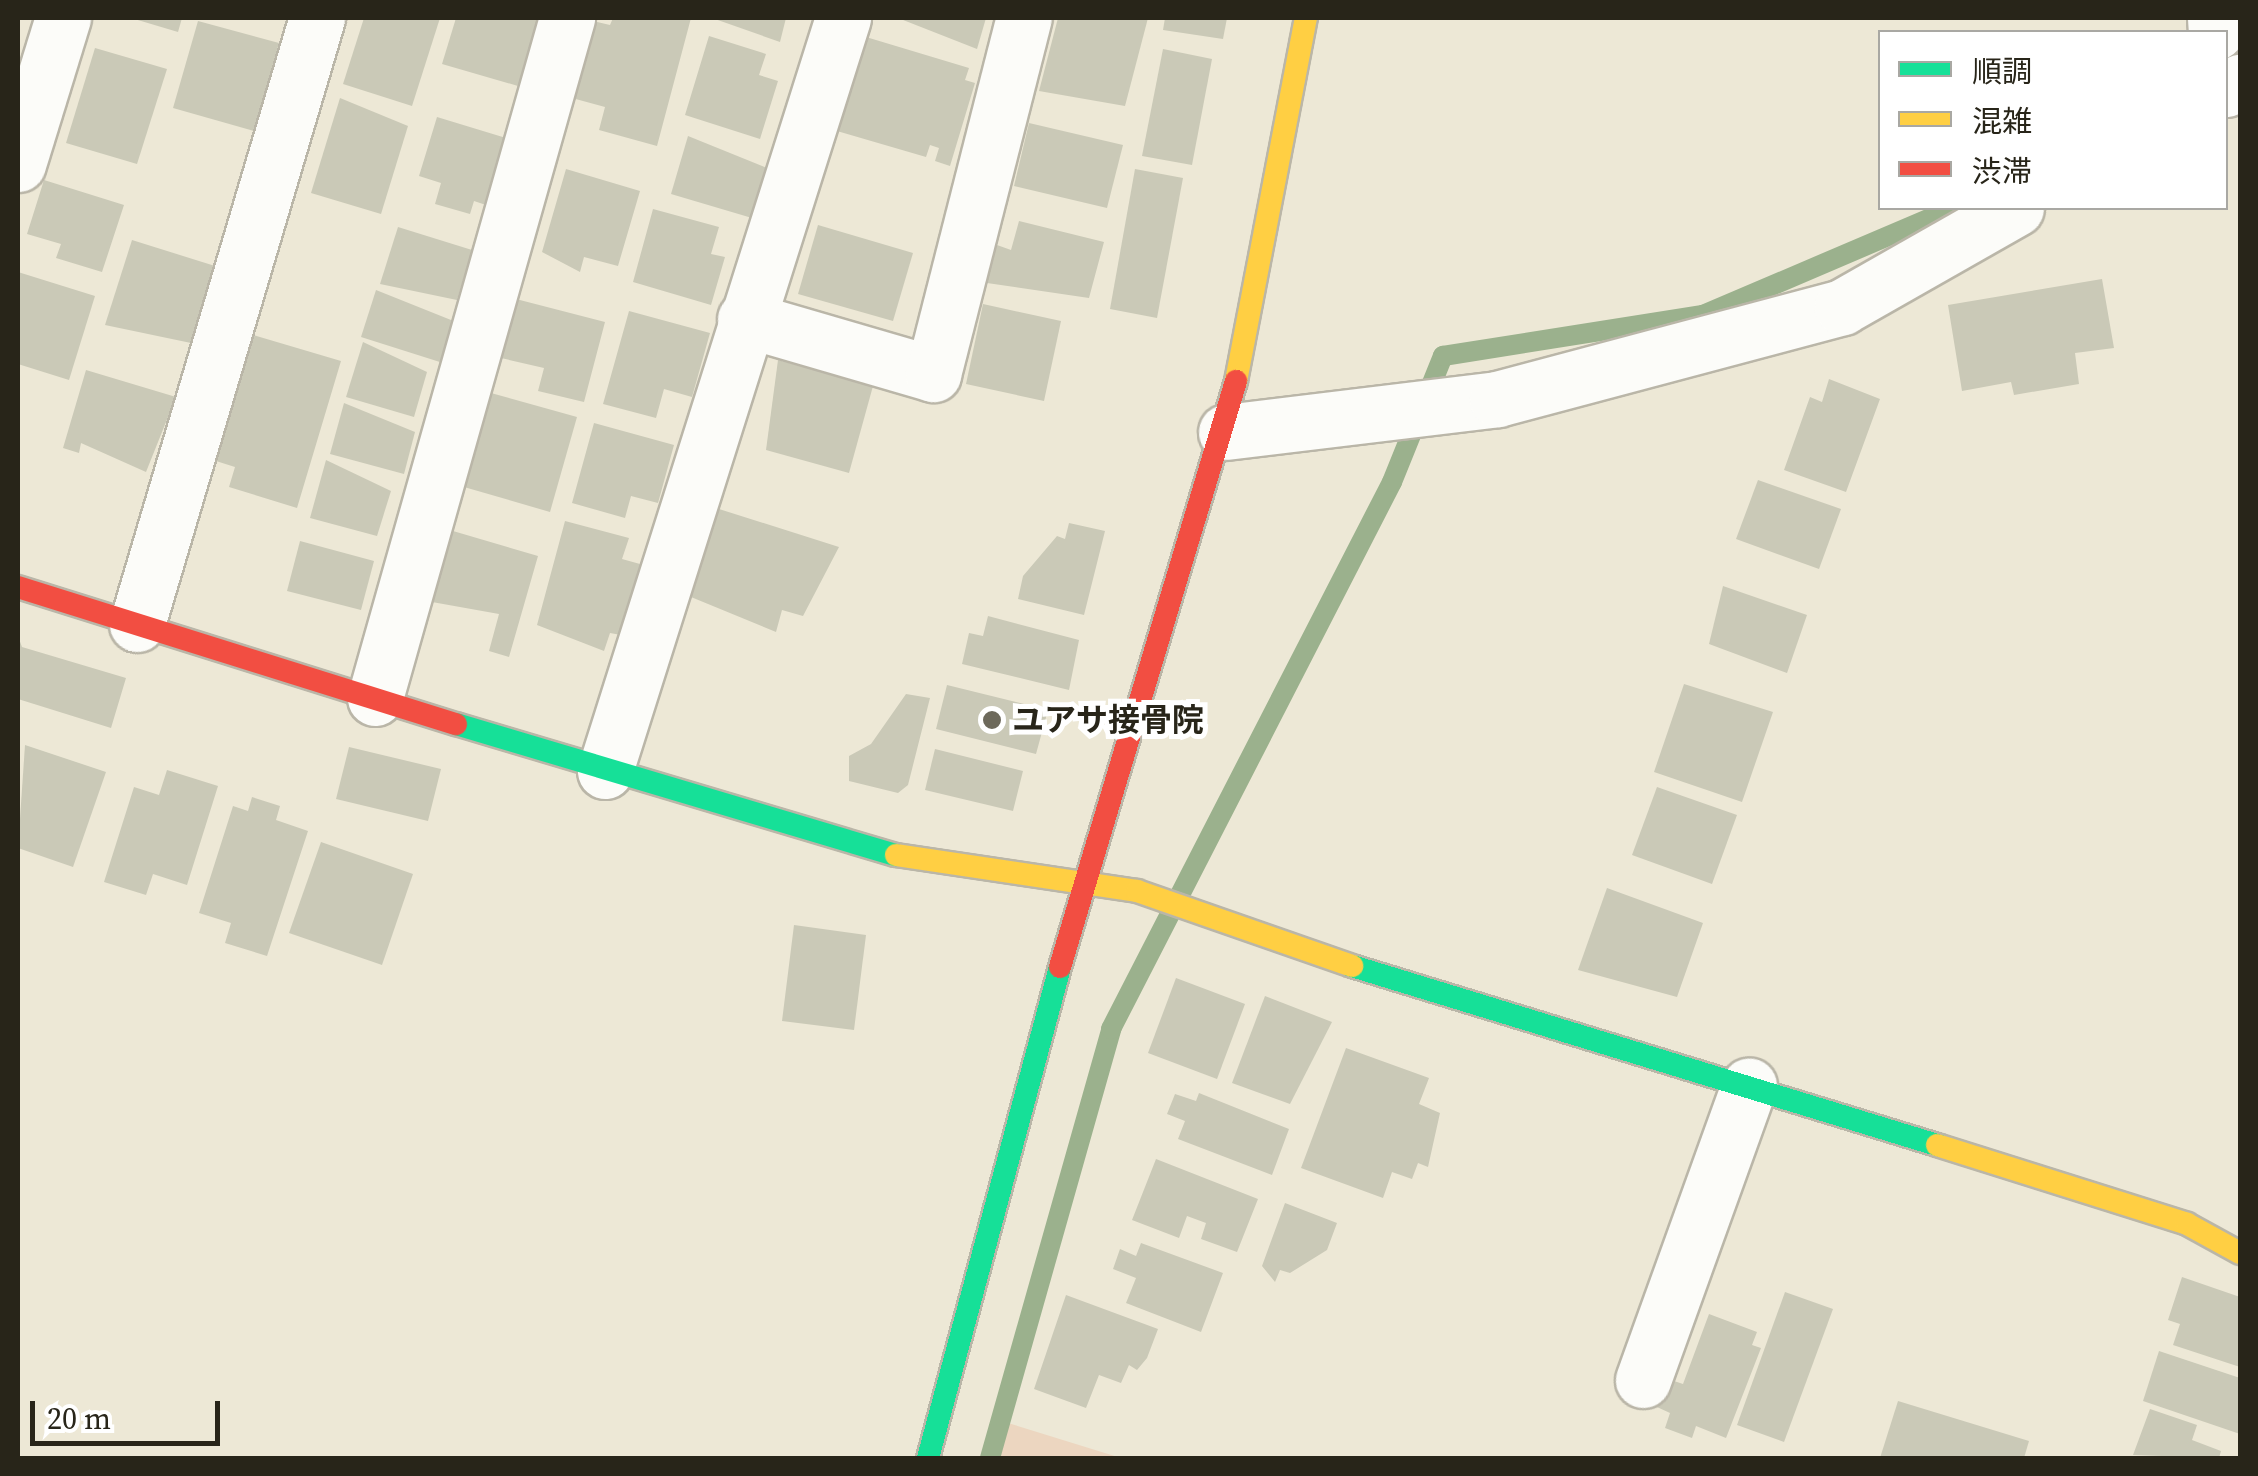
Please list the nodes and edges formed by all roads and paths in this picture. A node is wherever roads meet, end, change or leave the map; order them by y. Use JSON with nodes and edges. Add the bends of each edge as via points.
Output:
{"nodes":[{"id":1,"x":63,"y":18,"type":"edge"},
{"id":2,"x":317,"y":18,"type":"edge"},
{"id":3,"x":566,"y":18,"type":"edge"},
{"id":4,"x":842,"y":18,"type":"edge"},
{"id":5,"x":1024,"y":18,"type":"edge"},
{"id":6,"x":1306,"y":18,"type":"edge"},
{"id":7,"x":18,"y":164,"type":"edge"},
{"id":8,"x":2012,"y":210,"type":"edge"},
{"id":9,"x":746,"y":319,"type":"junction"},
{"id":10,"x":1226,"y":432,"type":"junction"},
{"id":11,"x":18,"y":587,"type":"edge"},
{"id":12,"x":137,"y":624,"type":"junction"},
{"id":13,"x":375,"y":698,"type":"junction"},
{"id":14,"x":605,"y":771,"type":"junction"},
{"id":15,"x":1080,"y":889,"type":"junction"},
{"id":16,"x":1749,"y":1085,"type":"junction"},
{"id":17,"x":2240,"y":1254,"type":"edge"},
{"id":18,"x":1643,"y":1380,"type":"dead end"},
{"id":19,"x":928,"y":1458,"type":"edge"}],
"edges":[{"from":1,"to":7,"type":"street"},
{"from":2,"to":12,"type":"street"},
{"from":3,"to":13,"type":"street"},
{"from":4,"to":9,"type":"street"},
{"from":5,"to":9,"type":"street","via":[[933,374]]},
{"from":6,"to":10,"type":"street"},
{"from":8,"to":10,"type":"street","via":[[1842,307],[1497,399]]},
{"from":9,"to":14,"type":"street"},
{"from":10,"to":15,"type":"street"},
{"from":11,"to":12,"type":"street"},
{"from":12,"to":13,"type":"street"},
{"from":13,"to":14,"type":"street"},
{"from":14,"to":15,"type":"street","via":[[859,850]]},
{"from":15,"to":16,"type":"street","via":[[1137,891],[1456,1003]]},
{"from":15,"to":19,"type":"street"},
{"from":16,"to":17,"type":"street","via":[[2187,1224]]},
{"from":16,"to":18,"type":"street"}]}
